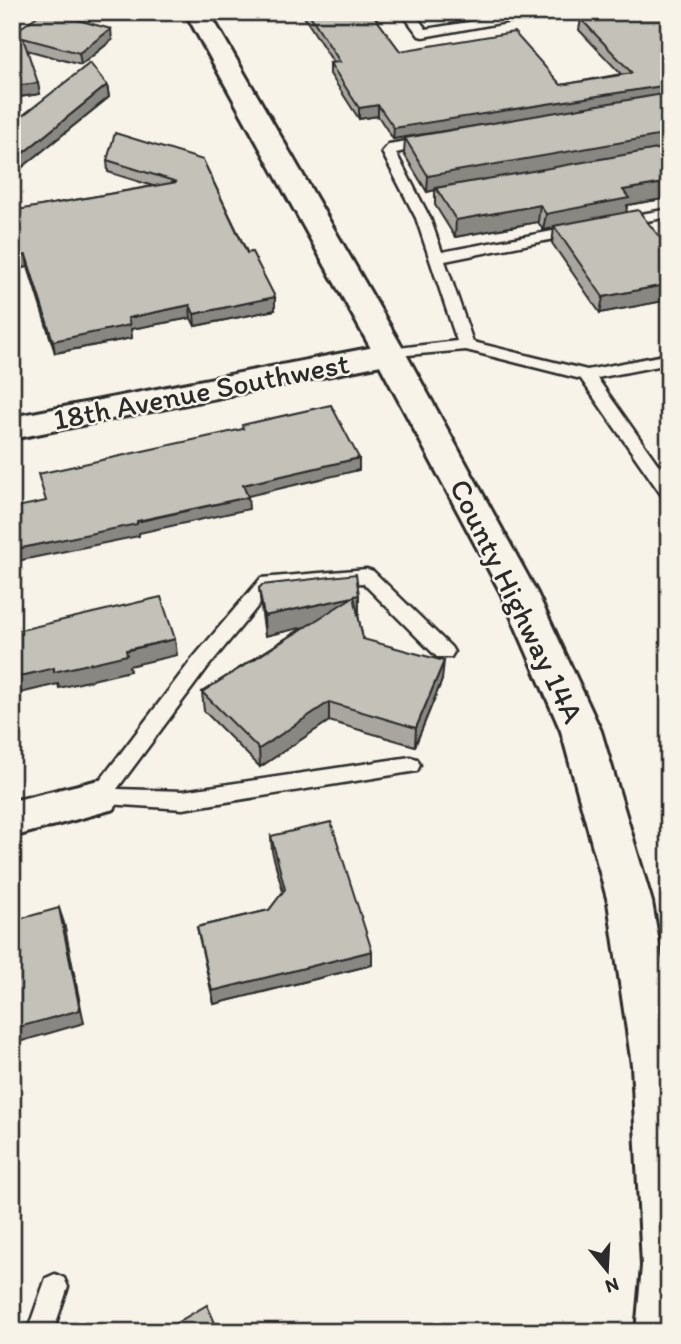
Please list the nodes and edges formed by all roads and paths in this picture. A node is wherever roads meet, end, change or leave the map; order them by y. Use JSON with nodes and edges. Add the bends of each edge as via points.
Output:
{"nodes":[{"id":1,"x":197,"y":12,"type":"edge"},
{"id":2,"x":407,"y":12,"type":"edge"},
{"id":3,"x":555,"y":12,"type":"edge"},
{"id":4,"x":449,"y":138,"type":"edge"},
{"id":5,"x":669,"y":213,"type":"edge"},
{"id":6,"x":436,"y":258,"type":"junction"},
{"id":7,"x":466,"y":345,"type":"junction"},
{"id":8,"x":390,"y":354,"type":"junction"},
{"id":9,"x":669,"y":359,"type":"edge"},
{"id":10,"x":587,"y":375,"type":"junction"},
{"id":11,"x":12,"y":428,"type":"edge"},
{"id":12,"x":669,"y":493,"type":"edge"},
{"id":13,"x":444,"y":652,"type":"dead end"},
{"id":14,"x":410,"y":765,"type":"dead end"},
{"id":15,"x":99,"y":797,"type":"junction"},
{"id":16,"x":12,"y":820,"type":"edge"},
{"id":17,"x":55,"y":1287,"type":"dead end"},
{"id":18,"x":40,"y":1332,"type":"edge"},
{"id":19,"x":663,"y":1332,"type":"edge"}],
"edges":[{"from":1,"to":8,"type":"main road","name":"County Highway 14A"},
{"from":2,"to":3,"type":"lane","via":[[422,33]]},
{"from":4,"to":6,"type":"lane","via":[[394,147],[389,152],[421,200]]},
{"from":5,"to":6,"type":"lane"},
{"from":6,"to":7,"type":"lane"},
{"from":7,"to":8,"type":"lane"},
{"from":7,"to":10,"type":"lane"},
{"from":8,"to":11,"type":"main road","name":"18th Avenue Southwest"},
{"from":8,"to":19,"type":"main road","name":"County Highway 14A","via":[[519,593],[581,731],[626,889],[656,1065],[668,1266]]},
{"from":9,"to":10,"type":"lane"},
{"from":10,"to":12,"type":"lane"},
{"from":13,"to":15,"type":"lane","via":[[367,576],[267,583]]},
{"from":14,"to":15,"type":"lane","via":[[183,800]]},
{"from":15,"to":16,"type":"main road"},
{"from":17,"to":18,"type":"lane"}]}
